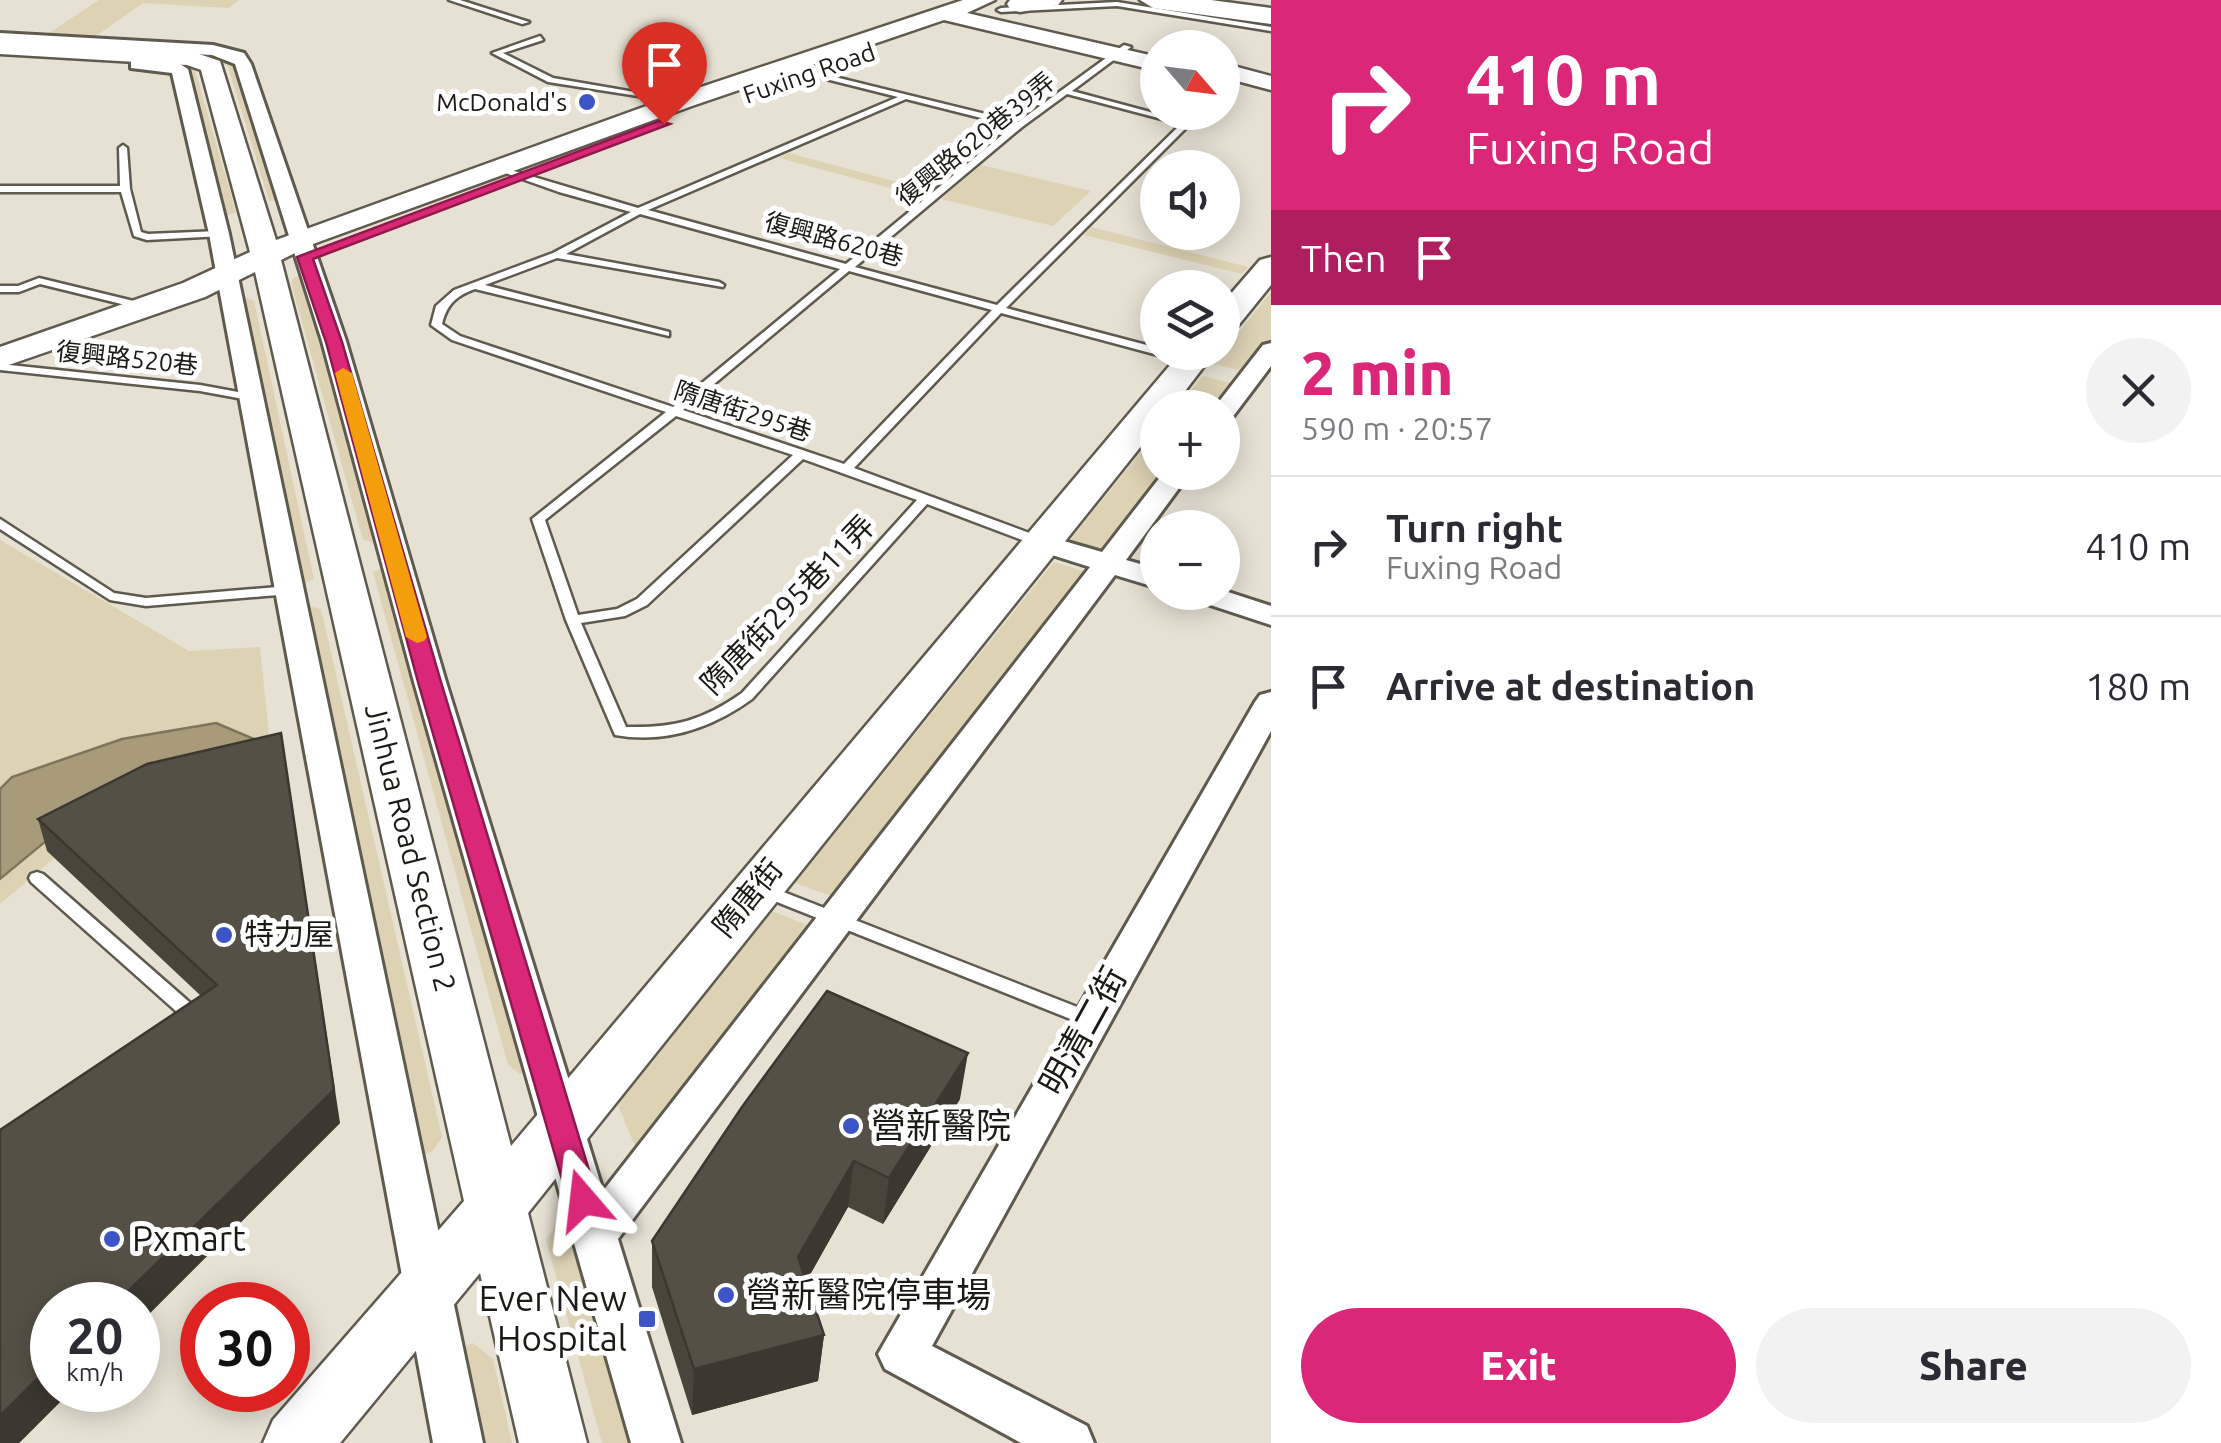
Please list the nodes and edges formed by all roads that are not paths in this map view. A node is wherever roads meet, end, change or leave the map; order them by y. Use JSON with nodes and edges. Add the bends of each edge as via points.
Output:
{"nodes":[{"id":1,"x":452,"y":0,"type":"edge"},
{"id":2,"x":1049,"y":0,"type":"edge"},
{"id":3,"x":1153,"y":0,"type":"edge"},
{"id":4,"x":1236,"y":0,"type":"edge"},
{"id":5,"x":972,"y":7,"type":"edge"},
{"id":6,"x":1271,"y":8,"type":"edge"},
{"id":7,"x":1271,"y":16,"type":"edge"},
{"id":8,"x":524,"y":22,"type":"dead end"},
{"id":9,"x":1271,"y":29,"type":"edge"},
{"id":10,"x":0,"y":38,"type":"edge"},
{"id":11,"x":540,"y":38,"type":"dead end"},
{"id":12,"x":0,"y":48,"type":"edge"},
{"id":13,"x":1122,"y":51,"type":"junction"},
{"id":14,"x":1140,"y":52,"type":"edge"},
{"id":15,"x":0,"y":58,"type":"edge"},
{"id":16,"x":1140,"y":58,"type":"edge"},
{"id":17,"x":796,"y":69,"type":"junction"},
{"id":18,"x":1240,"y":75,"type":"edge"},
{"id":19,"x":1271,"y":83,"type":"edge"},
{"id":20,"x":1240,"y":84,"type":"edge"},
{"id":21,"x":1064,"y":91,"type":"junction"},
{"id":22,"x":1271,"y":92,"type":"edge"},
{"id":23,"x":904,"y":96,"type":"junction"},
{"id":24,"x":683,"y":102,"type":"junction"},
{"id":25,"x":1019,"y":125,"type":"junction"},
{"id":26,"x":123,"y":148,"type":"dead end"},
{"id":27,"x":510,"y":172,"type":"junction"},
{"id":28,"x":0,"y":189,"type":"edge"},
{"id":29,"x":125,"y":189,"type":"junction"},
{"id":30,"x":640,"y":210,"type":"junction"},
{"id":31,"x":219,"y":234,"type":"junction"},
{"id":32,"x":556,"y":255,"type":"junction"},
{"id":33,"x":256,"y":266,"type":"junction"},
{"id":34,"x":1271,"y":266,"type":"edge"},
{"id":35,"x":851,"y":268,"type":"junction"},
{"id":36,"x":719,"y":285,"type":"dead end"},
{"id":37,"x":475,"y":286,"type":"junction"},
{"id":38,"x":0,"y":290,"type":"edge"},
{"id":39,"x":1240,"y":303,"type":"edge"},
{"id":40,"x":146,"y":307,"type":"junction"},
{"id":41,"x":1002,"y":307,"type":"junction"},
{"id":42,"x":664,"y":334,"type":"dead end"},
{"id":43,"x":1140,"y":345,"type":"edge"},
{"id":44,"x":1271,"y":350,"type":"edge"},
{"id":45,"x":0,"y":358,"type":"edge"},
{"id":46,"x":0,"y":367,"type":"edge"},
{"id":47,"x":1166,"y":370,"type":"edge"},
{"id":48,"x":1240,"y":390,"type":"edge"},
{"id":49,"x":250,"y":396,"type":"junction"},
{"id":50,"x":674,"y":412,"type":"junction"},
{"id":51,"x":800,"y":454,"type":"junction"},
{"id":52,"x":846,"y":469,"type":"junction"},
{"id":53,"x":1164,"y":490,"type":"edge"},
{"id":54,"x":924,"y":500,"type":"junction"},
{"id":55,"x":0,"y":523,"type":"edge"},
{"id":56,"x":1043,"y":543,"type":"junction"},
{"id":57,"x":1109,"y":564,"type":"junction"},
{"id":58,"x":1140,"y":573,"type":"edge"},
{"id":59,"x":290,"y":590,"type":"junction"},
{"id":60,"x":1240,"y":606,"type":"edge"},
{"id":61,"x":1271,"y":616,"type":"edge"},
{"id":62,"x":573,"y":620,"type":"junction"},
{"id":63,"x":1271,"y":702,"type":"edge"},
{"id":64,"x":36,"y":878,"type":"dead end"},
{"id":65,"x":756,"y":887,"type":"junction"},
{"id":66,"x":839,"y":920,"type":"junction"},
{"id":67,"x":1089,"y":1020,"type":"junction"},
{"id":68,"x":158,"y":1036,"type":"edge"},
{"id":69,"x":561,"y":1129,"type":"junction"},
{"id":70,"x":496,"y":1207,"type":"junction"},
{"id":71,"x":594,"y":1236,"type":"junction"},
{"id":72,"x":430,"y":1289,"type":"junction"},
{"id":73,"x":297,"y":1443,"type":"edge"},
{"id":74,"x":458,"y":1443,"type":"edge"},
{"id":75,"x":554,"y":1443,"type":"edge"},
{"id":76,"x":656,"y":1443,"type":"edge"},
{"id":77,"x":1069,"y":1443,"type":"edge"}],
"edges":[{"from":1,"to":8,"type":"lane"},
{"from":2,"to":5,"type":"highway"},
{"from":3,"to":7,"type":"highway"},
{"from":4,"to":6,"type":"highway"},
{"from":5,"to":9,"type":"lane","via":[[1116,4]]},
{"from":5,"to":13,"type":"street"},
{"from":5,"to":17,"type":"street","name":"Fuxing Road"},
{"from":10,"to":33,"type":"street","via":[[196,48],[238,57]]},
{"from":11,"to":24,"type":"lane","via":[[496,53],[552,80]]},
{"from":12,"to":33,"type":"street","via":[[190,58],[212,66]]},
{"from":13,"to":14,"type":"street"},
{"from":13,"to":16,"type":"street"},
{"from":13,"to":21,"type":"lane","name":"復興路620巷39弄"},
{"from":15,"to":31,"type":"street","via":[[180,69]]},
{"from":17,"to":23,"type":"lane"},
{"from":17,"to":24,"type":"street","name":"Fuxing Road"},
{"from":17,"to":27,"type":"street","name":"Fuxing Road"},
{"from":18,"to":19,"type":"street"},
{"from":20,"to":22,"type":"street"},
{"from":21,"to":25,"type":"lane","name":"復興路620巷39弄"},
{"from":21,"to":41,"type":"lane","via":[[1187,123]]},
{"from":23,"to":25,"type":"lane"},
{"from":23,"to":30,"type":"lane"},
{"from":24,"to":27,"type":"street","name":"Fuxing Road"},
{"from":25,"to":35,"type":"lane","name":"復興路620巷39弄"},
{"from":26,"to":29,"type":"lane"},
{"from":27,"to":30,"type":"lane","name":"復興路620巷"},
{"from":27,"to":33,"type":"street","name":"Fuxing Road"},
{"from":28,"to":29,"type":"lane"},
{"from":29,"to":31,"type":"lane","via":[[137,234]]},
{"from":30,"to":32,"type":"lane"},
{"from":30,"to":35,"type":"lane","name":"復興路620巷"},
{"from":31,"to":33,"type":"street"},
{"from":32,"to":36,"type":"lane"},
{"from":32,"to":37,"type":"lane"},
{"from":33,"to":40,"type":"street","name":"Fuxing Road"},
{"from":33,"to":49,"type":"street","name":"Jinhua Road Section 2"},
{"from":33,"to":69,"type":"street","name":"Jinhua Road Section 2","via":[[334,342]]},
{"from":33,"to":70,"type":"street","name":"Jinhua Road Section 2"},
{"from":34,"to":39,"type":"street"},
{"from":35,"to":41,"type":"lane","name":"復興路620巷"},
{"from":35,"to":50,"type":"lane","name":"復興路620巷39弄"},
{"from":37,"to":42,"type":"lane"},
{"from":37,"to":50,"type":"lane","name":"隋唐街295巷","via":[[441,306],[436,325],[456,338]]},
{"from":38,"to":40,"type":"lane","via":[[39,282]]},
{"from":40,"to":45,"type":"street","name":"Fuxing Road"},
{"from":41,"to":43,"type":"lane","name":"復興路620巷"},
{"from":41,"to":52,"type":"lane"},
{"from":44,"to":48,"type":"street"},
{"from":46,"to":49,"type":"lane","name":"復興路520巷"},
{"from":47,"to":56,"type":"street","name":"隋唐街"},
{"from":49,"to":59,"type":"street","name":"Jinhua Road Section 2"},
{"from":50,"to":51,"type":"lane","name":"隋唐街295巷"},
{"from":50,"to":62,"type":"lane","name":"復興路620巷39弄","via":[[538,519]]},
{"from":51,"to":52,"type":"lane","name":"隋唐街295巷"},
{"from":51,"to":62,"type":"lane","via":[[642,602],[620,613]]},
{"from":52,"to":54,"type":"lane","name":"隋唐街295巷"},
{"from":53,"to":57,"type":"street"},
{"from":54,"to":56,"type":"lane","name":"隋唐街295巷"},
{"from":54,"to":62,"type":"lane","name":"隋唐街295巷11弄","via":[[747,696],[716,719],[669,734],[620,732]]},
{"from":55,"to":59,"type":"lane","via":[[110,596],[146,602]]},
{"from":56,"to":57,"type":"street"},
{"from":56,"to":65,"type":"street","name":"隋唐街"},
{"from":57,"to":58,"type":"street"},
{"from":57,"to":66,"type":"street"},
{"from":59,"to":72,"type":"street","name":"Jinhua Road Section 2"},
{"from":60,"to":61,"type":"street"},
{"from":63,"to":67,"type":"street","name":"明清二街"},
{"from":64,"to":68,"type":"lane","via":[[190,1012]]},
{"from":65,"to":66,"type":"lane"},
{"from":65,"to":69,"type":"street","name":"隋唐街"},
{"from":66,"to":67,"type":"lane"},
{"from":66,"to":71,"type":"street"},
{"from":67,"to":77,"type":"street","name":"明清二街","via":[[902,1354]]},
{"from":69,"to":70,"type":"street","name":"隋唐街"},
{"from":69,"to":71,"type":"street","name":"Jinhua Road Section 2"},
{"from":70,"to":72,"type":"street","name":"隋唐街"},
{"from":70,"to":75,"type":"street","name":"Jinhua Road Section 2"},
{"from":71,"to":76,"type":"street","name":"Jinhua Road Section 2"},
{"from":72,"to":73,"type":"street","name":"隋唐街"},
{"from":72,"to":74,"type":"street","name":"Jinhua Road Section 2"}]}
